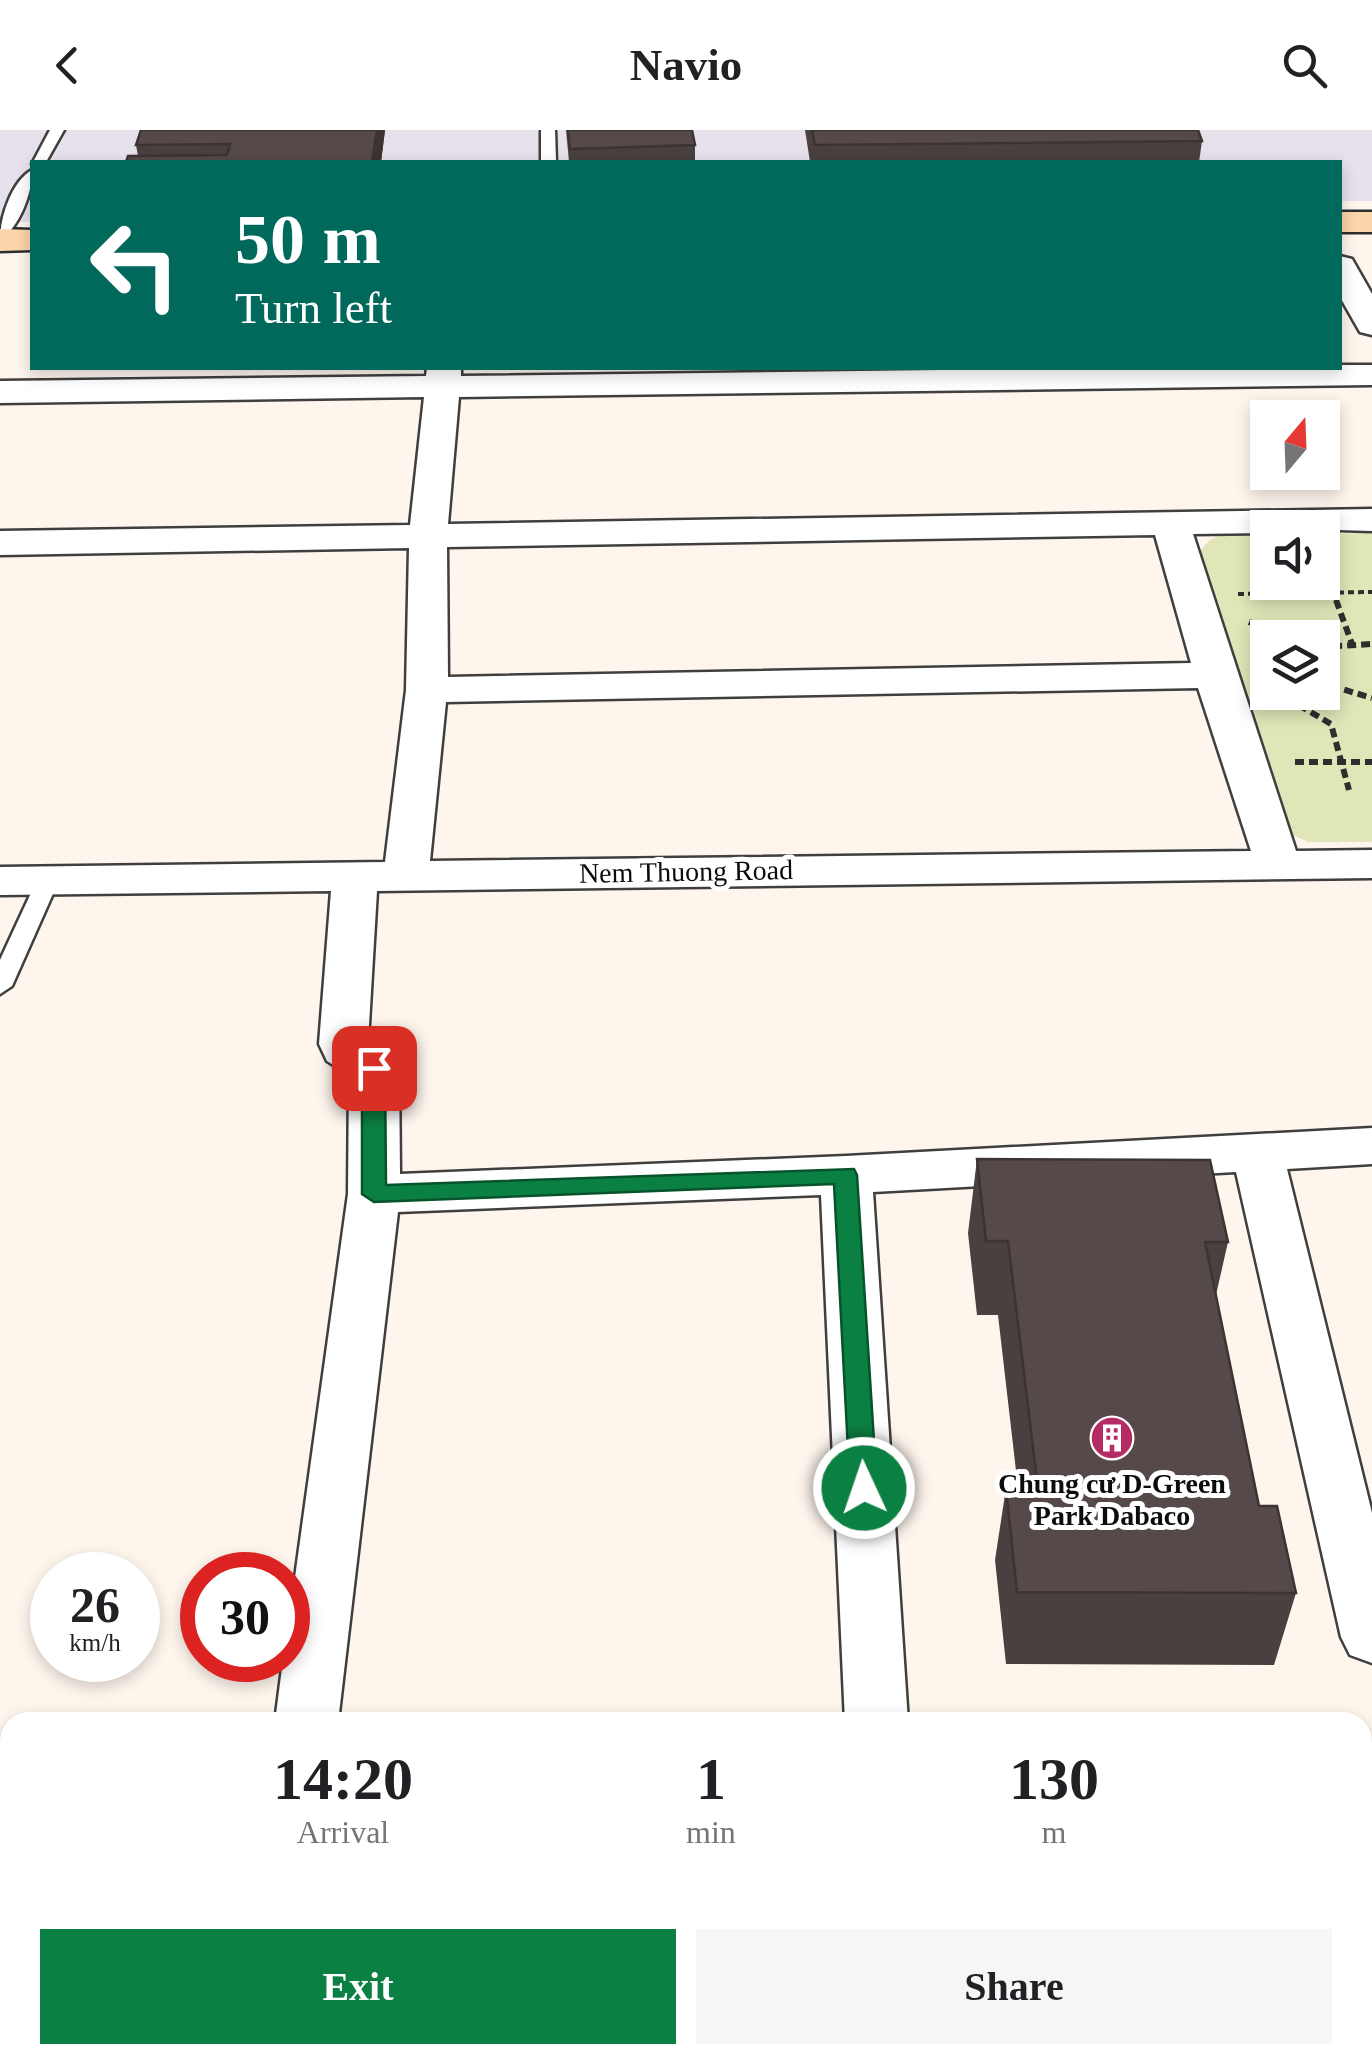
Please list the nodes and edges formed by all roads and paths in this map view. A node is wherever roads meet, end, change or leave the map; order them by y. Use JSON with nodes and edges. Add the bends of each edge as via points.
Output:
{"nodes":[{"id":1,"x":58,"y":130,"type":"edge"},
{"id":2,"x":548,"y":130,"type":"edge"},
{"id":3,"x":41,"y":160,"type":"edge"},
{"id":4,"x":549,"y":160,"type":"edge"},
{"id":5,"x":30,"y":179,"type":"edge"},
{"id":6,"x":1342,"y":222,"type":"edge"},
{"id":7,"x":1372,"y":222,"type":"edge"},
{"id":8,"x":0,"y":237,"type":"edge"},
{"id":9,"x":30,"y":240,"type":"edge"},
{"id":10,"x":1342,"y":270,"type":"edge"},
{"id":11,"x":1372,"y":325,"type":"edge"},
{"id":12,"x":1372,"y":374,"type":"edge"},
{"id":13,"x":443,"y":377,"type":"edge"},
{"id":14,"x":0,"y":392,"type":"edge"},
{"id":15,"x":1372,"y":520,"type":"edge"},
{"id":16,"x":1171,"y":525,"type":"junction"},
{"id":17,"x":428,"y":536,"type":"junction"},
{"id":18,"x":0,"y":543,"type":"edge"},
{"id":19,"x":1372,"y":592,"type":"edge"},
{"id":20,"x":1340,"y":593,"type":"edge"},
{"id":21,"x":1229,"y":594,"type":"dead end"},
{"id":22,"x":1250,"y":594,"type":"edge"},
{"id":23,"x":1336,"y":600,"type":"edge"},
{"id":24,"x":1352,"y":644,"type":"junction"},
{"id":25,"x":1372,"y":644,"type":"edge"},
{"id":26,"x":1340,"y":648,"type":"edge"},
{"id":27,"x":1214,"y":675,"type":"junction"},
{"id":28,"x":1340,"y":688,"type":"edge"},
{"id":29,"x":428,"y":690,"type":"junction"},
{"id":30,"x":1372,"y":698,"type":"edge"},
{"id":31,"x":1307,"y":710,"type":"edge"},
{"id":32,"x":1284,"y":762,"type":"dead end"},
{"id":33,"x":1342,"y":762,"type":"junction"},
{"id":34,"x":1372,"y":762,"type":"edge"},
{"id":35,"x":1349,"y":790,"type":"dead end"},
{"id":36,"x":1372,"y":864,"type":"edge"},
{"id":37,"x":1278,"y":865,"type":"junction"},
{"id":38,"x":380,"y":876,"type":"junction"},
{"id":39,"x":48,"y":880,"type":"junction"},
{"id":40,"x":0,"y":881,"type":"edge"},
{"id":41,"x":0,"y":986,"type":"edge"},
{"id":42,"x":1372,"y":1146,"type":"edge"},
{"id":43,"x":1257,"y":1152,"type":"junction"},
{"id":44,"x":846,"y":1175,"type":"junction"},
{"id":45,"x":374,"y":1194,"type":"junction"},
{"id":46,"x":1372,"y":1637,"type":"edge"},
{"id":47,"x":307,"y":1712,"type":"edge"},
{"id":48,"x":876,"y":1712,"type":"edge"}],
"edges":[{"from":1,"to":3,"type":"lane"},
{"from":2,"to":4,"type":"lane"},
{"from":5,"to":8,"type":"lane"},
{"from":6,"to":7,"type":"street"},
{"from":8,"to":9,"type":"street"},
{"from":10,"to":11,"type":"street"},
{"from":12,"to":13,"type":"street"},
{"from":13,"to":14,"type":"street"},
{"from":13,"to":17,"type":"street"},
{"from":15,"to":16,"type":"street"},
{"from":16,"to":17,"type":"street"},
{"from":16,"to":27,"type":"street"},
{"from":17,"to":18,"type":"street"},
{"from":17,"to":29,"type":"street"},
{"from":19,"to":20,"type":"path"},
{"from":21,"to":22,"type":"path"},
{"from":23,"to":24,"type":"path"},
{"from":24,"to":25,"type":"path"},
{"from":24,"to":26,"type":"path"},
{"from":27,"to":29,"type":"street"},
{"from":27,"to":37,"type":"street"},
{"from":28,"to":30,"type":"path"},
{"from":29,"to":38,"type":"street"},
{"from":31,"to":33,"type":"path","via":[[1331,724]]},
{"from":32,"to":33,"type":"path"},
{"from":33,"to":34,"type":"path"},
{"from":33,"to":35,"type":"path"},
{"from":36,"to":37,"type":"street","name":"Nem Thuong Road"},
{"from":37,"to":38,"type":"street","name":"Nem Thuong Road"},
{"from":38,"to":39,"type":"street","name":"Nem Thuong Road"},
{"from":38,"to":45,"type":"street","via":[[343,1044],[374,1068]]},
{"from":39,"to":40,"type":"street","name":"Nem Thuong Road"},
{"from":39,"to":41,"type":"lane"},
{"from":42,"to":43,"type":"street"},
{"from":43,"to":44,"type":"street"},
{"from":43,"to":46,"type":"street"},
{"from":44,"to":45,"type":"street"},
{"from":44,"to":48,"type":"street"},
{"from":45,"to":47,"type":"street"}]}
